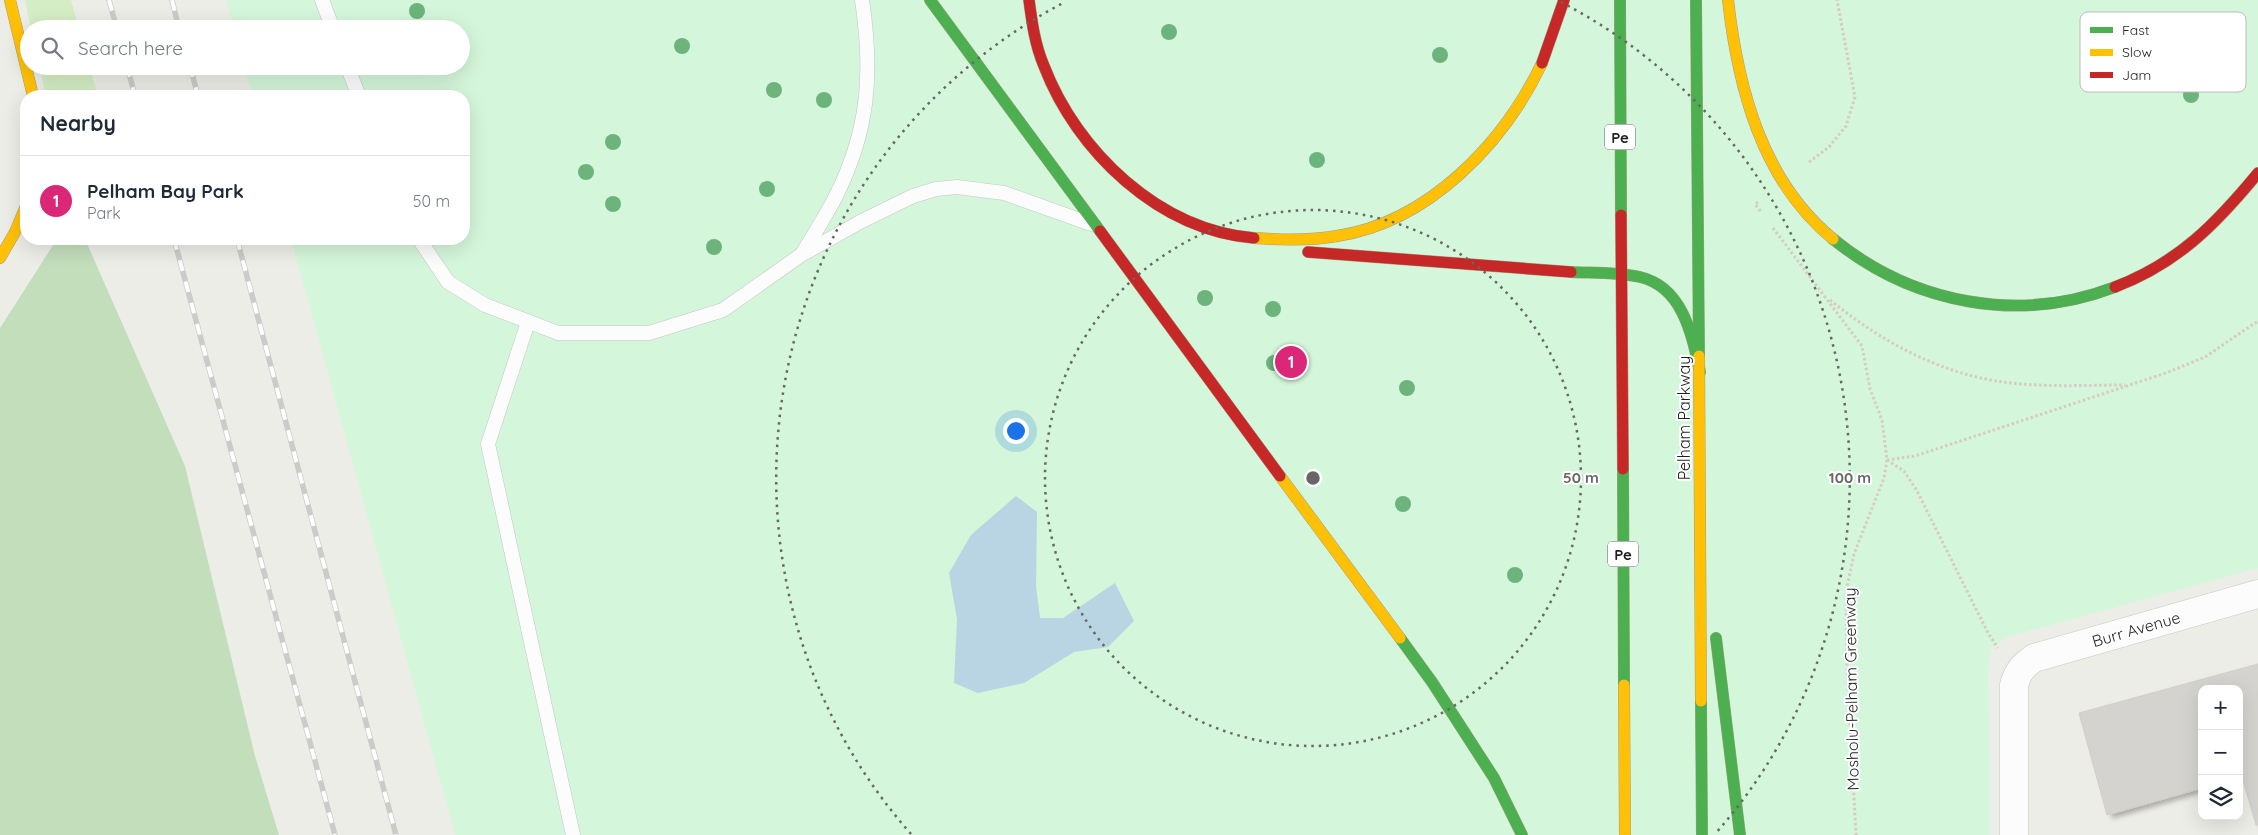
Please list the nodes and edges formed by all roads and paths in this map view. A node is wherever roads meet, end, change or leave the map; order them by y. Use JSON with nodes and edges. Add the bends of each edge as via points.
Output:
{"nodes":[{"id":1,"x":10,"y":0,"type":"edge"},
{"id":2,"x":322,"y":0,"type":"edge"},
{"id":3,"x":862,"y":0,"type":"edge"},
{"id":4,"x":930,"y":0,"type":"edge"},
{"id":5,"x":1029,"y":0,"type":"edge"},
{"id":6,"x":1564,"y":0,"type":"edge"},
{"id":7,"x":1620,"y":0,"type":"edge"},
{"id":8,"x":1696,"y":0,"type":"edge"},
{"id":9,"x":1728,"y":0,"type":"edge"},
{"id":10,"x":1837,"y":0,"type":"edge"},
{"id":11,"x":330,"y":20,"type":"edge"},
{"id":12,"x":20,"y":42,"type":"edge"},
{"id":13,"x":28,"y":75,"type":"edge"},
{"id":14,"x":351,"y":75,"type":"edge"},
{"id":15,"x":32,"y":90,"type":"edge"},
{"id":16,"x":357,"y":90,"type":"edge"},
{"id":17,"x":2258,"y":173,"type":"edge"},
{"id":18,"x":1784,"y":184,"type":"junction"},
{"id":19,"x":20,"y":220,"type":"edge"},
{"id":20,"x":1766,"y":220,"type":"dead end"},
{"id":21,"x":1096,"y":226,"type":"junction"},
{"id":22,"x":1772,"y":227,"type":"dead end"},
{"id":23,"x":1235,"y":235,"type":"junction"},
{"id":24,"x":423,"y":245,"type":"edge"},
{"id":25,"x":801,"y":255,"type":"junction"},
{"id":26,"x":0,"y":258,"type":"edge"},
{"id":27,"x":1621,"y":274,"type":"junction"},
{"id":28,"x":1825,"y":297,"type":"junction"},
{"id":29,"x":528,"y":322,"type":"junction"},
{"id":30,"x":2258,"y":322,"type":"edge"},
{"id":31,"x":1700,"y":372,"type":"junction"},
{"id":32,"x":2128,"y":385,"type":"junction"},
{"id":33,"x":1887,"y":460,"type":"junction"},
{"id":34,"x":1700,"y":512,"type":"junction"},
{"id":35,"x":2258,"y":594,"type":"edge"},
{"id":36,"x":1713,"y":611,"type":"dead end"},
{"id":37,"x":1715,"y":631,"type":"dead end"},
{"id":38,"x":1993,"y":642,"type":"dead end"},
{"id":39,"x":573,"y":835,"type":"edge"},
{"id":40,"x":1522,"y":835,"type":"edge"},
{"id":41,"x":1625,"y":835,"type":"edge"},
{"id":42,"x":1702,"y":835,"type":"edge"},
{"id":43,"x":1740,"y":835,"type":"edge"},
{"id":44,"x":1856,"y":835,"type":"edge"},
{"id":45,"x":2014,"y":835,"type":"edge"}],
"edges":[{"from":1,"to":12,"type":"main road"},
{"from":2,"to":11,"type":"lane"},
{"from":3,"to":25,"type":"lane","via":[[869,62],[862,124],[842,184]]},
{"from":4,"to":21,"type":"main road"},
{"from":5,"to":23,"type":"main road","via":[[1037,49],[1067,114],[1088,144],[1141,194],[1201,226]]},
{"from":6,"to":23,"type":"main road","via":[[1539,70],[1519,105],[1476,160],[1428,200],[1371,229],[1339,237],[1270,241]]},
{"from":7,"to":27,"type":"main road","number":"Pe"},
{"from":8,"to":31,"type":"main road","name":"Pelham Parkway"},
{"from":9,"to":18,"type":"main road","via":[[1741,82],[1754,121]]},
{"from":10,"to":18,"type":"path","via":[[1855,97],[1846,126],[1829,147]]},
{"from":13,"to":15,"type":"main road"},
{"from":14,"to":16,"type":"lane"},
{"from":17,"to":18,"type":"main road","via":[[2224,217],[2169,263],[2107,292],[2042,306],[1975,304],[1945,297],[1892,276],[1838,243],[1817,225]]},
{"from":18,"to":20,"type":"path","via":[[1755,204]]},
{"from":19,"to":26,"type":"main road"},
{"from":21,"to":25,"type":"lane","via":[[1004,193],[958,187],[936,189],[885,208]]},
{"from":21,"to":40,"type":"main road","via":[[1432,682],[1494,778]]},
{"from":22,"to":28,"type":"path","name":"Mosholu-Pelham Greenway"},
{"from":23,"to":27,"type":"main road","via":[[1307,252]]},
{"from":24,"to":29,"type":"lane","via":[[448,282],[485,305]]},
{"from":25,"to":29,"type":"lane","via":[[723,310],[648,333],[558,333]]},
{"from":27,"to":31,"type":"main road","via":[[1655,282],[1678,302]]},
{"from":27,"to":41,"type":"main road","number":"Pe"},
{"from":28,"to":32,"type":"path","name":"Mosholu-Pelham Greenway","via":[[1889,343],[1953,370],[1988,380],[2022,384]]},
{"from":28,"to":33,"type":"path","name":"Mosholu-Pelham Greenway","via":[[1862,346],[1870,389],[1882,420]]},
{"from":29,"to":39,"type":"lane","via":[[488,444]]},
{"from":30,"to":32,"type":"path","name":"Mosholu-Pelham Greenway","via":[[2205,357]]},
{"from":31,"to":34,"type":"main road","name":"Pelham Parkway"},
{"from":32,"to":33,"type":"path","name":"Mosholu-Pelham Greenway","via":[[1915,456]]},
{"from":33,"to":38,"type":"path","via":[[1904,471],[1916,489]]},
{"from":33,"to":44,"type":"path","name":"Mosholu-Pelham Greenway","via":[[1884,478],[1854,554],[1846,592]]},
{"from":34,"to":36,"type":"main road"},
{"from":34,"to":42,"type":"main road","name":"Pelham Parkway"},
{"from":35,"to":45,"type":"street","name":"Burr Avenue","via":[[2034,658],[2018,671],[2014,684]]},
{"from":37,"to":43,"type":"main road"}]}
